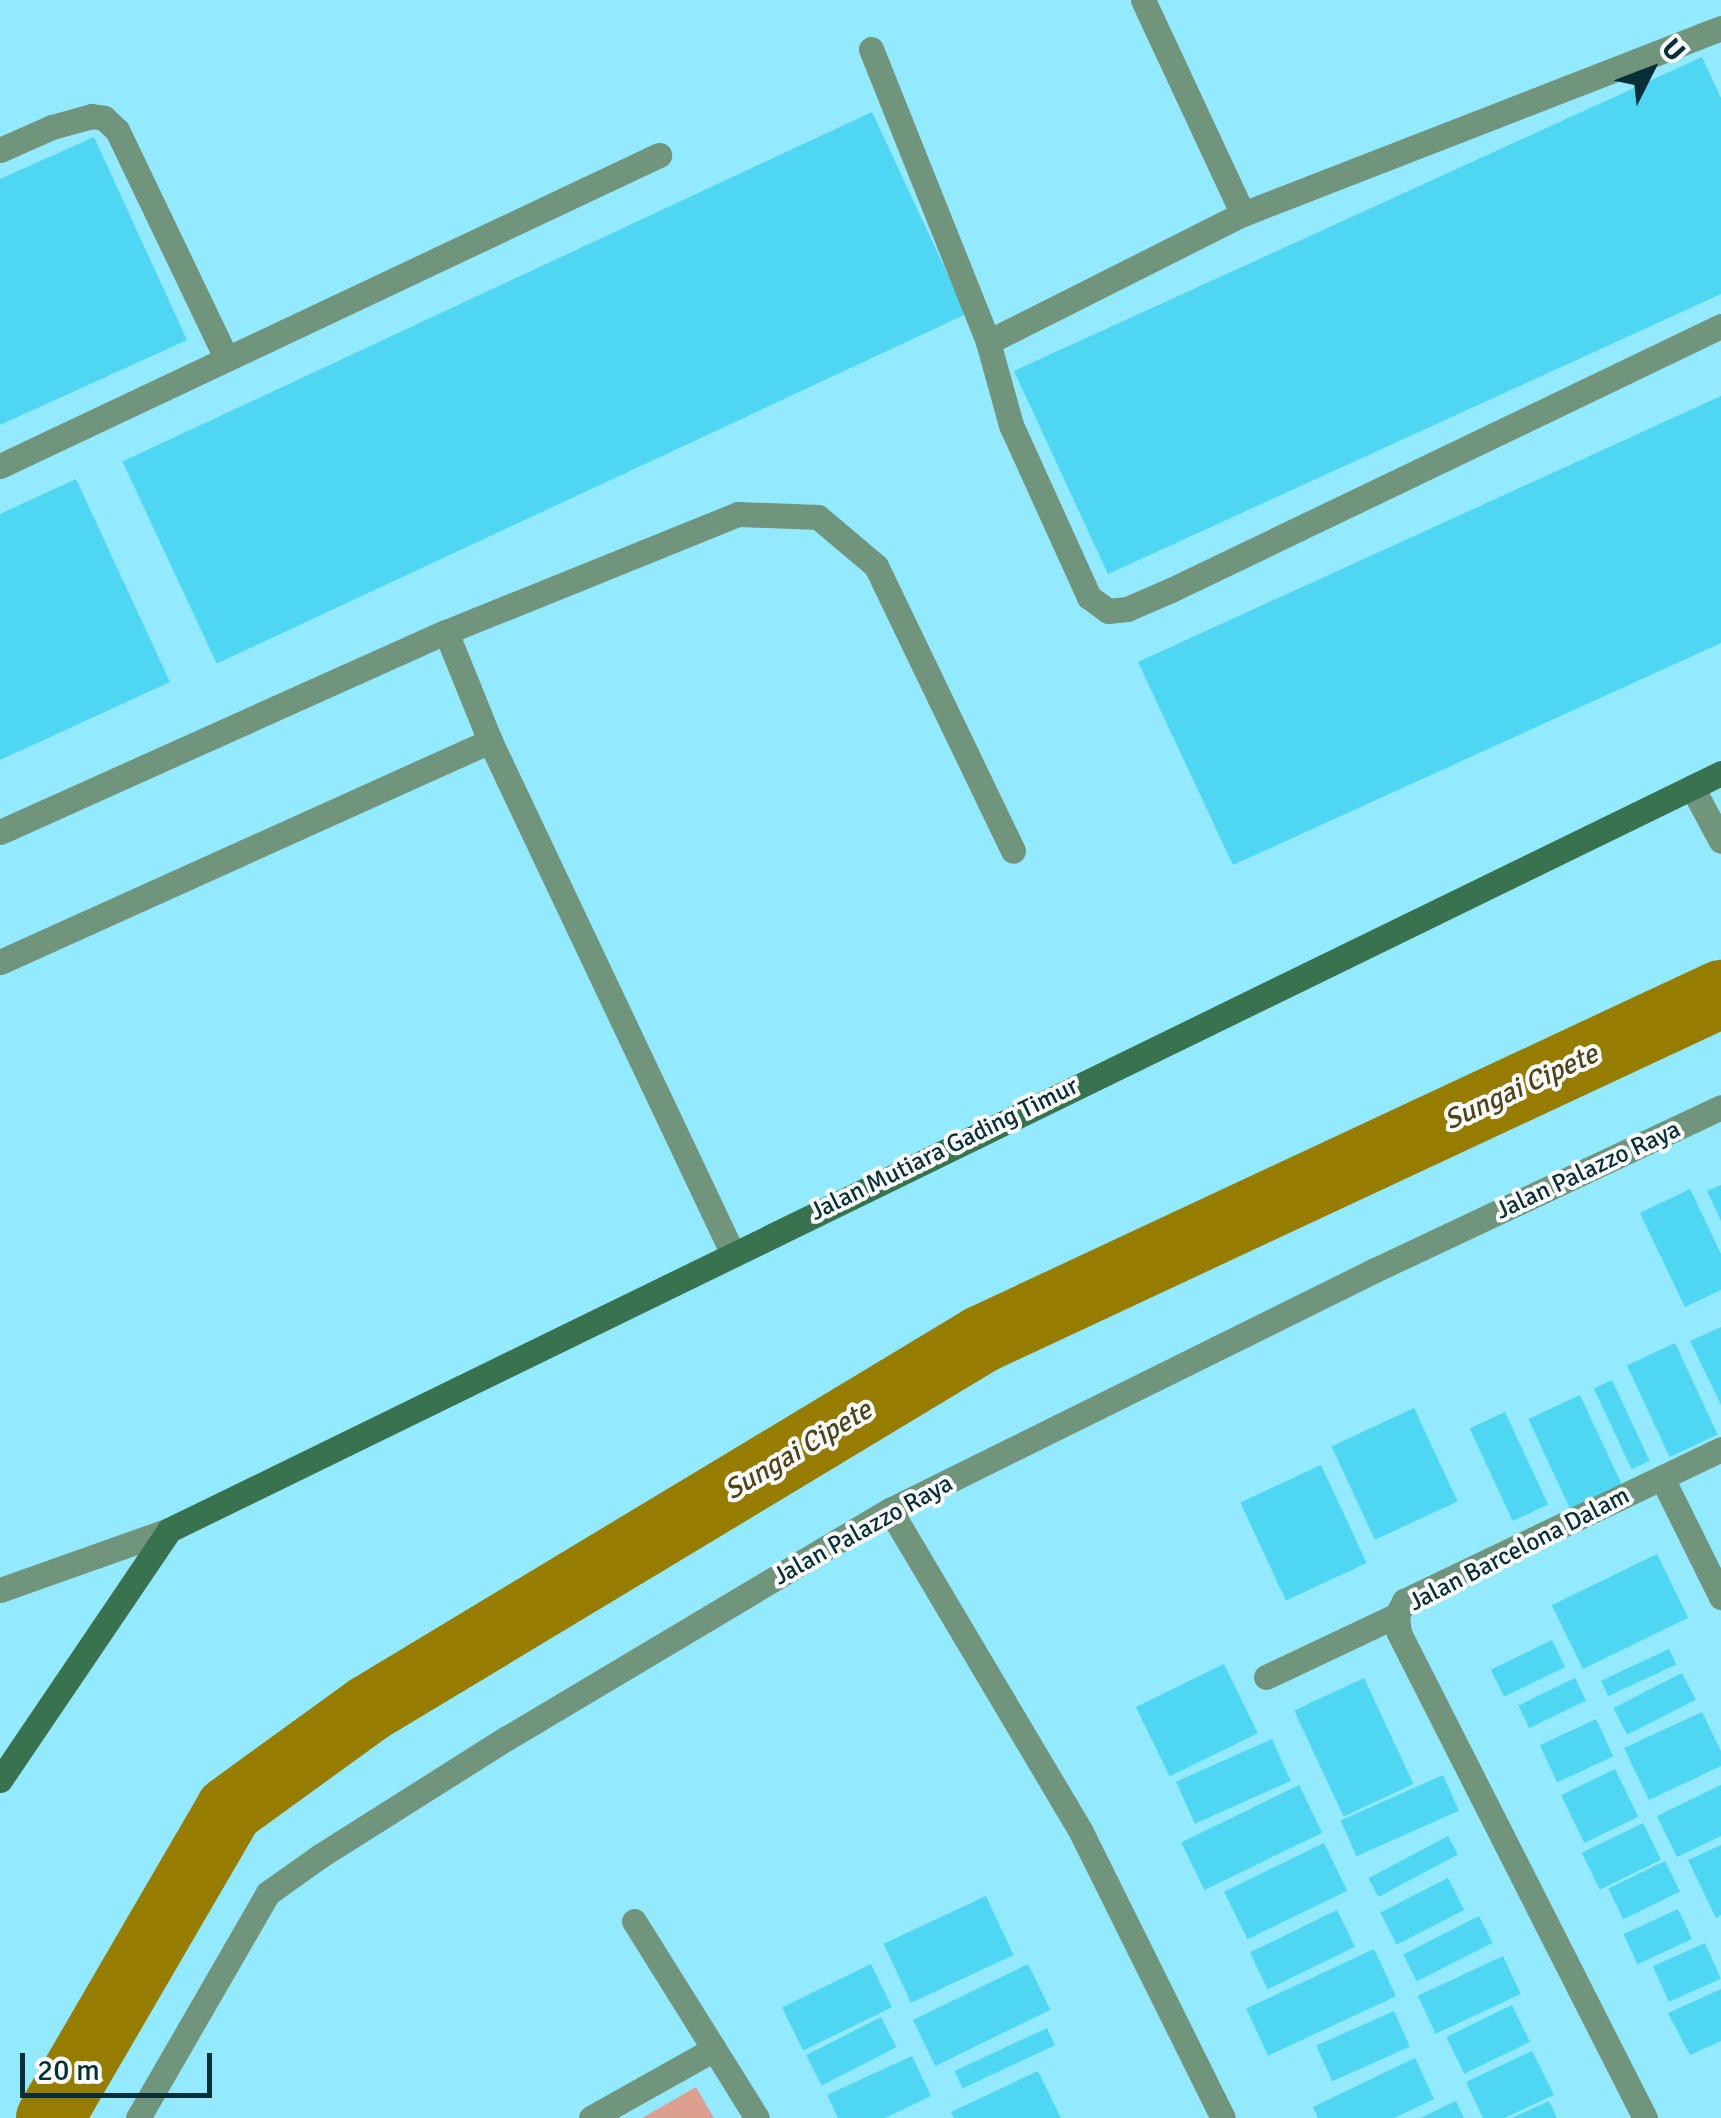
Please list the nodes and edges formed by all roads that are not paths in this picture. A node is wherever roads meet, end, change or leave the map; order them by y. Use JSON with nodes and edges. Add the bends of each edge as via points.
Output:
{"nodes":[{"id":1,"x":1143,"y":0,"type":"edge"},
{"id":2,"x":1719,"y":35,"type":"edge"},
{"id":3,"x":871,"y":49,"type":"dead end"},
{"id":4,"x":0,"y":150,"type":"edge"},
{"id":5,"x":660,"y":155,"type":"dead end"},
{"id":6,"x":1243,"y":214,"type":"junction"},
{"id":7,"x":1721,"y":326,"type":"edge"},
{"id":8,"x":988,"y":342,"type":"junction"},
{"id":9,"x":226,"y":357,"type":"junction"},
{"id":10,"x":0,"y":466,"type":"edge"},
{"id":11,"x":446,"y":632,"type":"junction"},
{"id":12,"x":490,"y":741,"type":"junction"},
{"id":13,"x":1721,"y":773,"type":"edge"},
{"id":14,"x":1692,"y":787,"type":"junction"},
{"id":15,"x":0,"y":832,"type":"edge"},
{"id":16,"x":1721,"y":841,"type":"edge"},
{"id":17,"x":1013,"y":852,"type":"dead end"},
{"id":18,"x":0,"y":962,"type":"edge"},
{"id":19,"x":1721,"y":1107,"type":"edge"},
{"id":20,"x":732,"y":1252,"type":"junction"},
{"id":21,"x":1721,"y":1449,"type":"edge"},
{"id":22,"x":1662,"y":1478,"type":"junction"},
{"id":23,"x":890,"y":1510,"type":"junction"},
{"id":24,"x":168,"y":1530,"type":"junction"},
{"id":25,"x":0,"y":1590,"type":"edge"},
{"id":26,"x":1721,"y":1597,"type":"edge"},
{"id":27,"x":1397,"y":1615,"type":"junction"},
{"id":28,"x":1266,"y":1677,"type":"dead end"},
{"id":29,"x":0,"y":1780,"type":"edge"},
{"id":30,"x":634,"y":1922,"type":"dead end"},
{"id":31,"x":714,"y":2049,"type":"junction"},
{"id":32,"x":138,"y":2118,"type":"edge"},
{"id":33,"x":591,"y":2118,"type":"edge"},
{"id":34,"x":757,"y":2118,"type":"edge"},
{"id":35,"x":1224,"y":2118,"type":"edge"},
{"id":36,"x":1645,"y":2118,"type":"edge"}],
"edges":[{"from":1,"to":6,"type":"street"},
{"from":2,"to":6,"type":"street","via":[[1666,46]]},
{"from":3,"to":8,"type":"street"},
{"from":4,"to":9,"type":"street","via":[[52,127],[104,118],[116,130]]},
{"from":5,"to":9,"type":"street"},
{"from":6,"to":8,"type":"street"},
{"from":7,"to":8,"type":"street","via":[[1170,590],[1108,611],[1089,597],[1063,545],[1010,424]]},
{"from":9,"to":10,"type":"street"},
{"from":11,"to":12,"type":"street"},
{"from":11,"to":15,"type":"street"},
{"from":11,"to":17,"type":"street","via":[[738,514],[818,517],[876,566]]},
{"from":12,"to":18,"type":"street"},
{"from":12,"to":20,"type":"street"},
{"from":13,"to":14,"type":"main road","name":"Jalan Mutiara Gading Timur"},
{"from":14,"to":16,"type":"street"},
{"from":14,"to":20,"type":"main road","name":"Jalan Mutiara Gading Timur"},
{"from":19,"to":23,"type":"street","name":"Jalan Palazzo Raya"},
{"from":20,"to":24,"type":"main road","name":"Jalan Mutiara Gading Timur"},
{"from":21,"to":22,"type":"street","name":"Jalan Barcelona Dalam"},
{"from":22,"to":26,"type":"street"},
{"from":22,"to":27,"type":"street","name":"Jalan Barcelona Dalam","via":[[1404,1602]]},
{"from":23,"to":32,"type":"street","name":"Jalan Palazzo Raya","via":[[507,1738],[268,1893]]},
{"from":23,"to":35,"type":"street","via":[[1081,1832]]},
{"from":24,"to":25,"type":"street","name":"Jalan Mutiara Gading Timur"},
{"from":24,"to":29,"type":"main road","name":"Jalan Mutiara Gading Timur"},
{"from":27,"to":28,"type":"street","name":"Jalan Barcelona Dalam"},
{"from":27,"to":36,"type":"street","via":[[1399,1633]]},
{"from":30,"to":31,"type":"street"},
{"from":31,"to":33,"type":"street"},
{"from":31,"to":34,"type":"street"}]}
